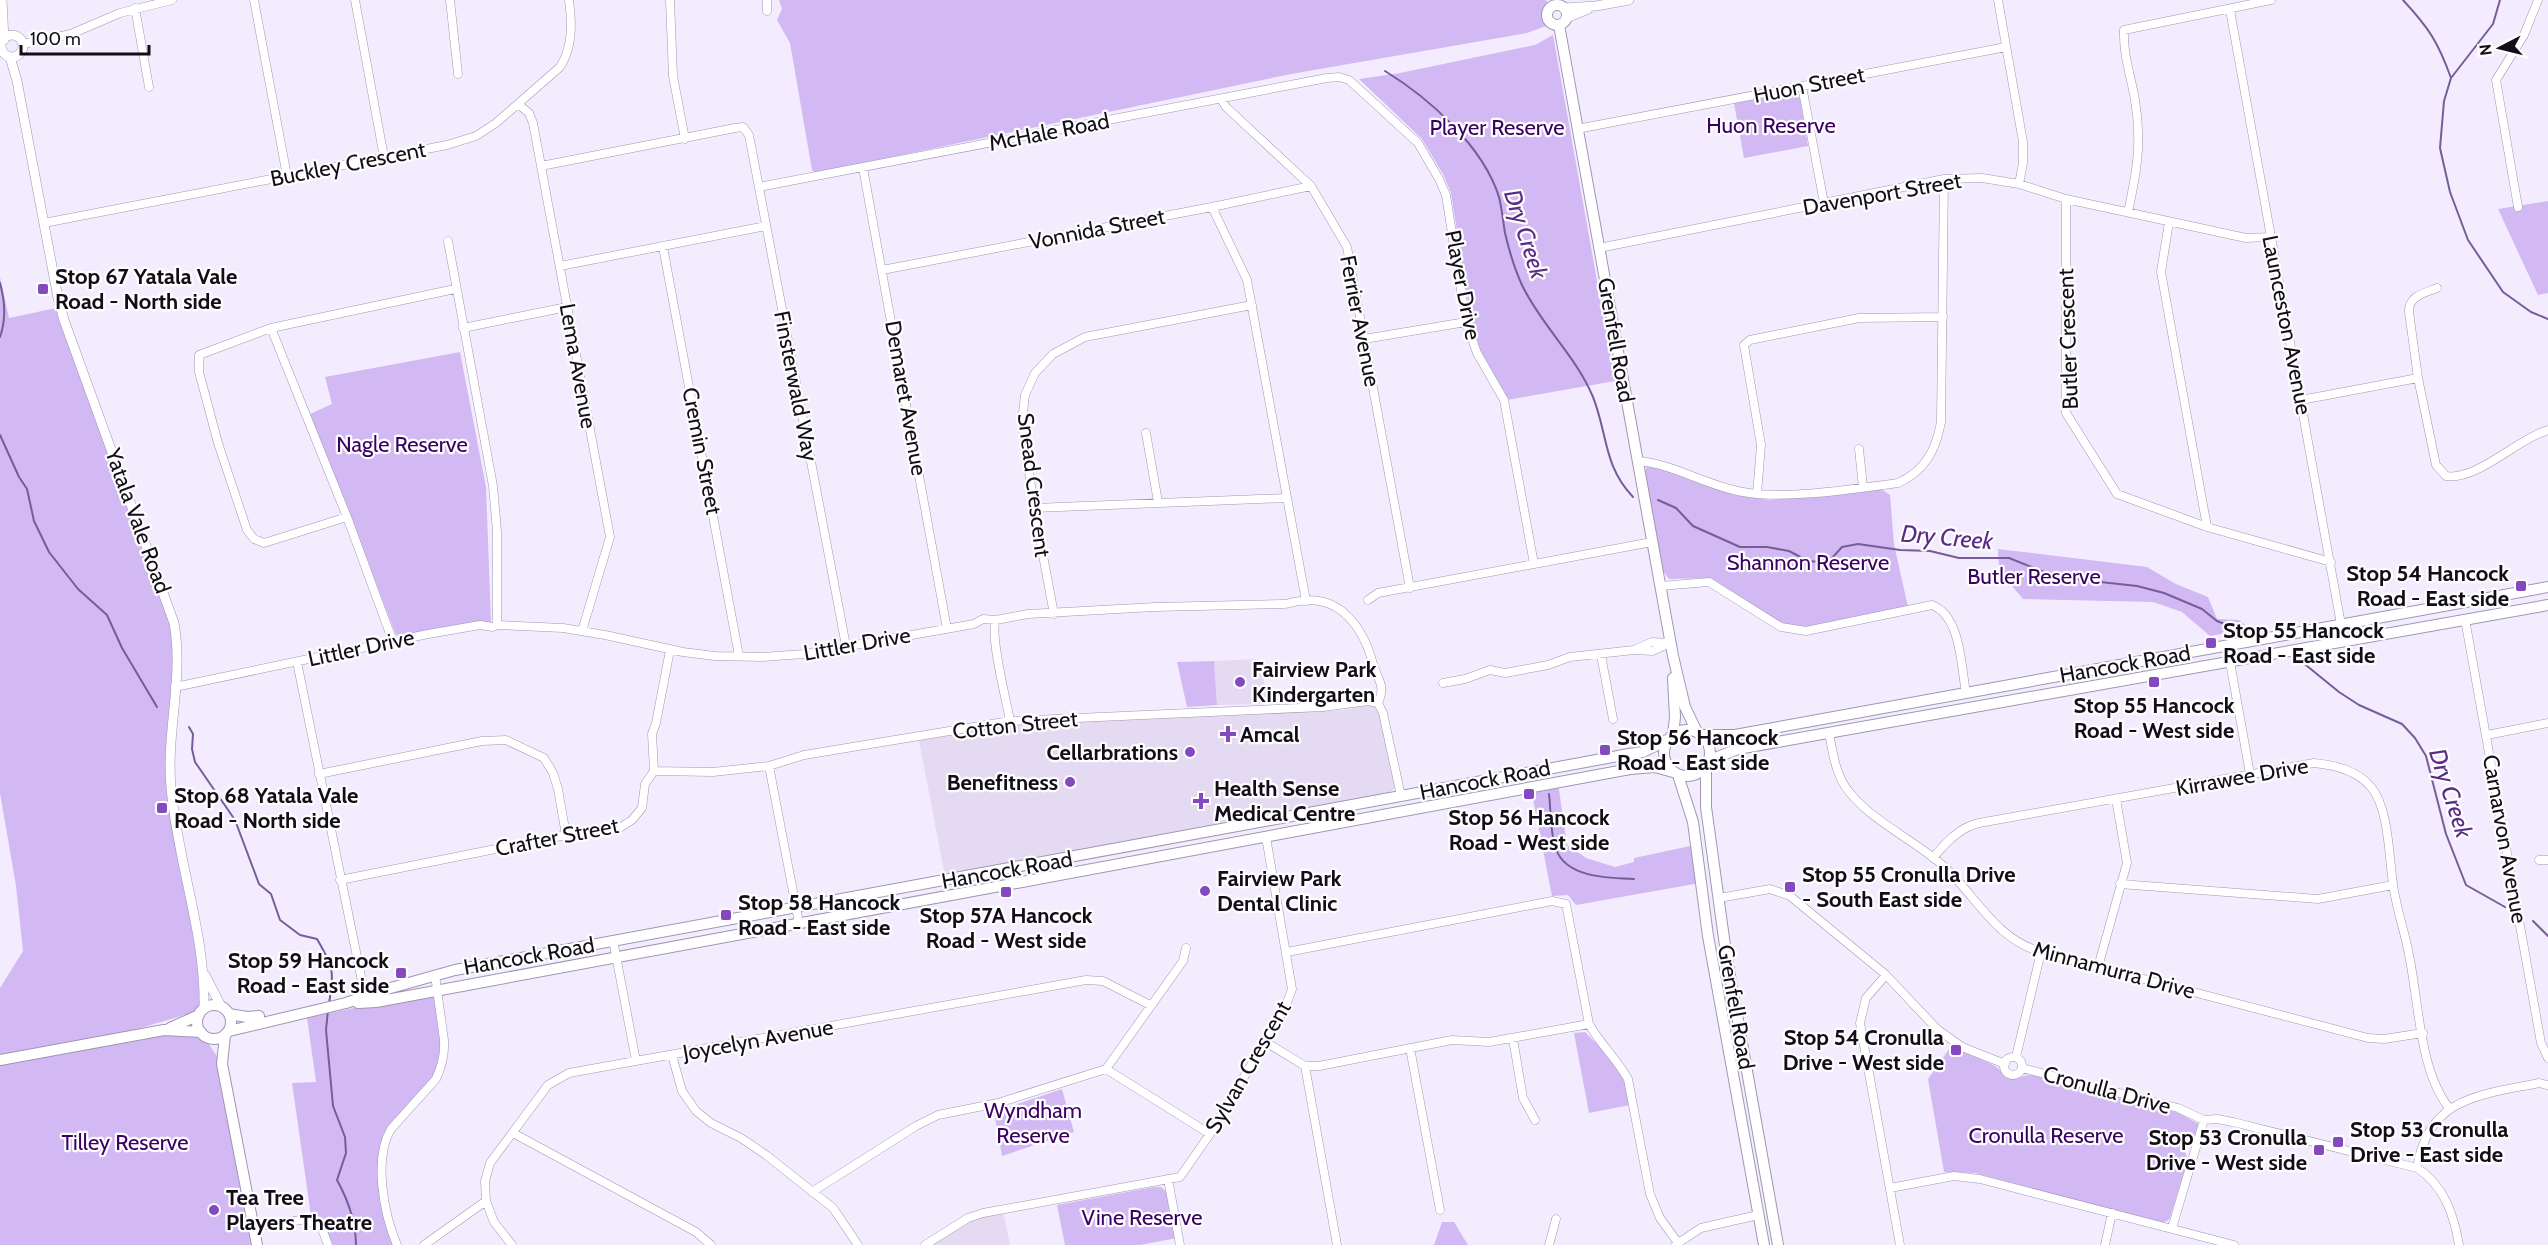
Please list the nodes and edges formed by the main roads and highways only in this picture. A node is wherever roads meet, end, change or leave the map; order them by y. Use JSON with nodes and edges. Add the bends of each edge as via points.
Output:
{"nodes":[{"id":1,"x":1560,"y":11,"type":"edge"},
{"id":2,"x":2548,"y":587,"type":"edge"},
{"id":3,"x":2463,"y":604,"type":"junction"},
{"id":4,"x":2548,"y":605,"type":"edge"},
{"id":5,"x":2465,"y":619,"type":"junction"},
{"id":6,"x":1673,"y":656,"type":"junction"},
{"id":7,"x":1699,"y":733,"type":"junction"},
{"id":8,"x":1671,"y":737,"type":"junction"},
{"id":9,"x":1708,"y":764,"type":"junction"},
{"id":10,"x":1675,"y":773,"type":"junction"},
{"id":11,"x":1401,"y":796,"type":"junction"},
{"id":12,"x":1435,"y":806,"type":"junction"},
{"id":13,"x":1382,"y":815,"type":"junction"},
{"id":14,"x":1282,"y":819,"type":"junction"},
{"id":15,"x":1236,"y":827,"type":"junction"},
{"id":16,"x":1266,"y":837,"type":"junction"},
{"id":17,"x":1719,"y":898,"type":"junction"},
{"id":18,"x":1704,"y":901,"type":"junction"},
{"id":19,"x":366,"y":999,"type":"junction"},
{"id":20,"x":225,"y":1010,"type":"junction"},
{"id":21,"x":201,"y":1012,"type":"junction"},
{"id":22,"x":289,"y":1016,"type":"junction"},
{"id":23,"x":164,"y":1030,"type":"junction"},
{"id":24,"x":227,"y":1033,"type":"junction"},
{"id":25,"x":203,"y":1035,"type":"junction"},
{"id":26,"x":0,"y":1060,"type":"edge"},
{"id":27,"x":222,"y":1065,"type":"junction"},
{"id":28,"x":1772,"y":1213,"type":"junction"},
{"id":29,"x":1758,"y":1215,"type":"junction"},
{"id":30,"x":257,"y":1245,"type":"edge"},
{"id":31,"x":1764,"y":1245,"type":"edge"},
{"id":32,"x":1778,"y":1245,"type":"edge"}],
"edges":[{"from":1,"to":6,"type":"main road","name":"Grenfell Road","via":[[1577,129]]},
{"from":2,"to":3,"type":"main road","name":"Hancock Road"},
{"from":3,"to":5,"type":"main road"},
{"from":3,"to":7,"type":"main road","name":"Hancock Road","via":[[1735,735]]},
{"from":4,"to":5,"type":"main road","name":"Hancock Road"},
{"from":5,"to":9,"type":"main road","name":"Hancock Road","via":[[1737,749]]},
{"from":6,"to":7,"type":"main road","name":"Grenfell Road","via":[[1685,707]]},
{"from":6,"to":8,"type":"main road","name":"Grenfell Road","via":[[1675,717]]},
{"from":7,"to":8,"type":"main road","via":[[1684,730]]},
{"from":7,"to":9,"type":"main road","via":[[1710,746]]},
{"from":8,"to":10,"type":"main road","via":[[1664,756]]},
{"from":8,"to":11,"type":"main road","name":"Hancock Road","via":[[1643,752]]},
{"from":9,"to":10,"type":"main road","via":[[1693,776]]},
{"from":9,"to":17,"type":"main road","name":"Grenfell Road","via":[[1706,807]]},
{"from":10,"to":12,"type":"main road","name":"Hancock Road","via":[[1654,767],[1630,769]]},
{"from":10,"to":18,"type":"main road","name":"Grenfell Road","via":[[1694,822]]},
{"from":11,"to":12,"type":"main road","via":[[1413,803]]},
{"from":11,"to":13,"type":"main road"},
{"from":11,"to":14,"type":"main road","name":"Hancock Road"},
{"from":12,"to":13,"type":"main road","name":"Hancock Road"},
{"from":13,"to":16,"type":"main road","name":"Hancock Road"},
{"from":14,"to":15,"type":"main road","name":"Hancock Road"},
{"from":14,"to":16,"type":"main road"},
{"from":15,"to":16,"type":"main road","via":[[1252,828]]},
{"from":15,"to":19,"type":"main road","name":"Hancock Road","via":[[435,975]]},
{"from":16,"to":19,"type":"main road","name":"Hancock Road","via":[[438,990]]},
{"from":17,"to":18,"type":"main road"},
{"from":17,"to":28,"type":"main road","name":"Grenfell Road"},
{"from":18,"to":29,"type":"main road","name":"Grenfell Road"},
{"from":19,"to":22,"type":"main road","name":"Hancock Road"},
{"from":20,"to":21,"type":"main road","via":[[214,1005]]},
{"from":20,"to":22,"type":"main road","name":"Hancock Road","via":[[246,1017]]},
{"from":20,"to":24,"type":"main road","via":[[231,1022]]},
{"from":21,"to":23,"type":"main road"},
{"from":21,"to":25,"type":"main road","via":[[197,1023]]},
{"from":22,"to":24,"type":"main road","name":"Hancock Road"},
{"from":23,"to":25,"type":"main road"},
{"from":23,"to":26,"type":"main road"},
{"from":24,"to":25,"type":"main road","via":[[215,1039]]},
{"from":24,"to":27,"type":"main road"},
{"from":25,"to":27,"type":"main road"},
{"from":27,"to":30,"type":"main road"},
{"from":28,"to":29,"type":"main road"},
{"from":28,"to":32,"type":"main road","name":"Grenfell Road"},
{"from":29,"to":31,"type":"main road","name":"Grenfell Road"}]}
